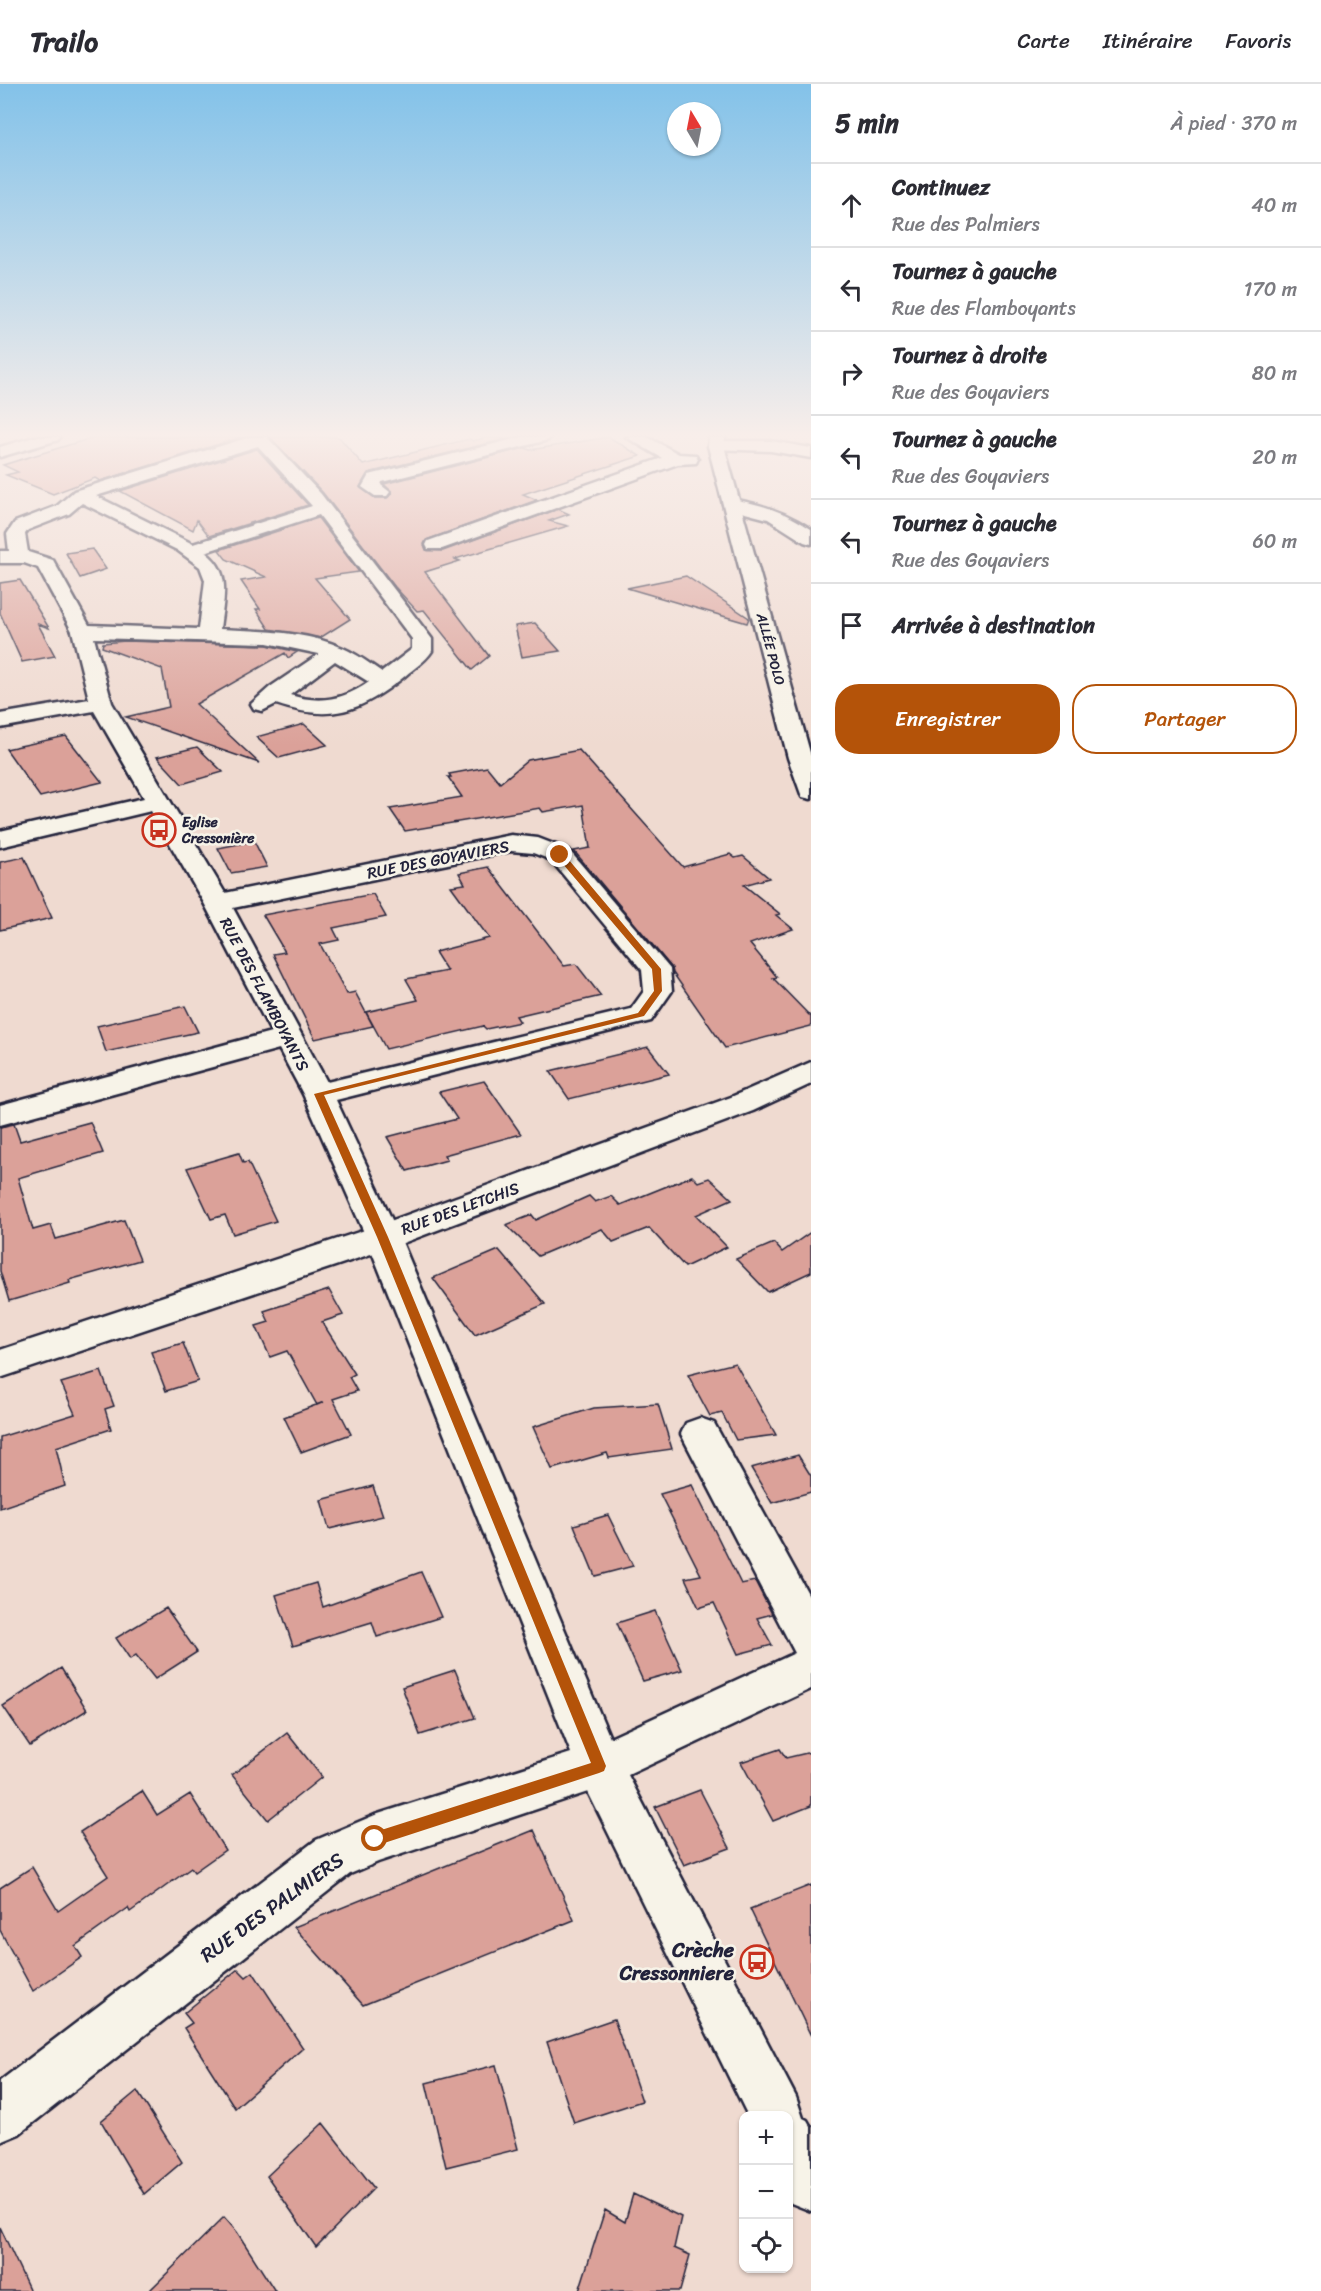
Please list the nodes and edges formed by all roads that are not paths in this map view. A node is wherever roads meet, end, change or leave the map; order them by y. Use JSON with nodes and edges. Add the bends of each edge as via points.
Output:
{"nodes":[{"id":1,"x":14,"y":540,"type":"edge"},
{"id":2,"x":169,"y":540,"type":"edge"},
{"id":3,"x":225,"y":540,"type":"edge"},
{"id":4,"x":346,"y":540,"type":"edge"},
{"id":5,"x":449,"y":540,"type":"edge"},
{"id":6,"x":742,"y":540,"type":"edge"},
{"id":7,"x":435,"y":545,"type":"dead end"},
{"id":8,"x":191,"y":551,"type":"junction"},
{"id":9,"x":9,"y":557,"type":"edge"},
{"id":10,"x":82,"y":631,"type":"junction"},
{"id":11,"x":209,"y":634,"type":"junction"},
{"id":12,"x":335,"y":652,"type":"junction"},
{"id":13,"x":383,"y":682,"type":"junction"},
{"id":14,"x":101,"y":703,"type":"junction"},
{"id":15,"x":0,"y":721,"type":"edge"},
{"id":16,"x":811,"y":792,"type":"edge"},
{"id":17,"x":158,"y":802,"type":"junction"},
{"id":18,"x":0,"y":839,"type":"edge"},
{"id":19,"x":216,"y":903,"type":"junction"},
{"id":20,"x":288,"y":1037,"type":"junction"},
{"id":21,"x":811,"y":1072,"type":"edge"},
{"id":22,"x":318,"y":1094,"type":"junction"},
{"id":23,"x":0,"y":1114,"type":"edge"},
{"id":24,"x":382,"y":1237,"type":"junction"},
{"id":25,"x":0,"y":1364,"type":"edge"},
{"id":26,"x":700,"y":1434,"type":"dead end"},
{"id":27,"x":811,"y":1641,"type":"edge"},
{"id":28,"x":811,"y":1667,"type":"edge"},
{"id":29,"x":599,"y":1766,"type":"junction"},
{"id":30,"x":775,"y":2111,"type":"edge"},
{"id":31,"x":0,"y":2115,"type":"edge"},
{"id":32,"x":793,"y":2147,"type":"edge"},
{"id":33,"x":811,"y":2183,"type":"edge"}],
"edges":[{"from":1,"to":9,"type":"street"},
{"from":2,"to":8,"type":"street"},
{"from":3,"to":8,"type":"street"},
{"from":4,"to":13,"type":"street","via":[[422,639],[422,651]]},
{"from":5,"to":7,"type":"street"},
{"from":6,"to":16,"type":"street","name":"ALLÉE POLO"},
{"from":8,"to":11,"type":"street","via":[[208,564],[214,580]]},
{"from":9,"to":10,"type":"street","name":"RUE DES FLAMBOYANTS","via":[[46,564]]},
{"from":10,"to":11,"type":"street"},
{"from":10,"to":14,"type":"street","name":"RUE DES FLAMBOYANTS"},
{"from":11,"to":12,"type":"street","via":[[267,637]]},
{"from":12,"to":13,"type":"street"},
{"from":12,"to":13,"type":"street","via":[[270,698],[319,709],[341,707],[362,699]]},
{"from":14,"to":15,"type":"street"},
{"from":14,"to":17,"type":"street","name":"RUE DES FLAMBOYANTS"},
{"from":17,"to":18,"type":"street"},
{"from":17,"to":19,"type":"street","name":"RUE DES FLAMBOYANTS"},
{"from":19,"to":20,"type":"street","name":"RUE DES FLAMBOYANTS"},
{"from":19,"to":22,"type":"street","name":"RUE DES GOYAVIERS","via":[[510,843],[538,846],[560,855],[656,969],[658,991],[641,1015]]},
{"from":20,"to":22,"type":"street","name":"RUE DES FLAMBOYANTS"},
{"from":20,"to":23,"type":"street"},
{"from":21,"to":24,"type":"street","name":"RUE DES LETCHIS","via":[[765,1095]]},
{"from":22,"to":24,"type":"street","name":"RUE DES FLAMBOYANTS"},
{"from":24,"to":25,"type":"street","name":"RUE DES LETCHIS"},
{"from":24,"to":29,"type":"street","name":"RUE DES FLAMBOYANTS"},
{"from":26,"to":27,"type":"street"},
{"from":28,"to":29,"type":"street","name":"RUE DES PALMIERS"},
{"from":29,"to":30,"type":"street","name":"RUE DES FLAMBOYANTS"},
{"from":29,"to":31,"type":"street","name":"RUE DES PALMIERS","via":[[375,1839],[333,1857]]},
{"from":32,"to":33,"type":"street"}]}
